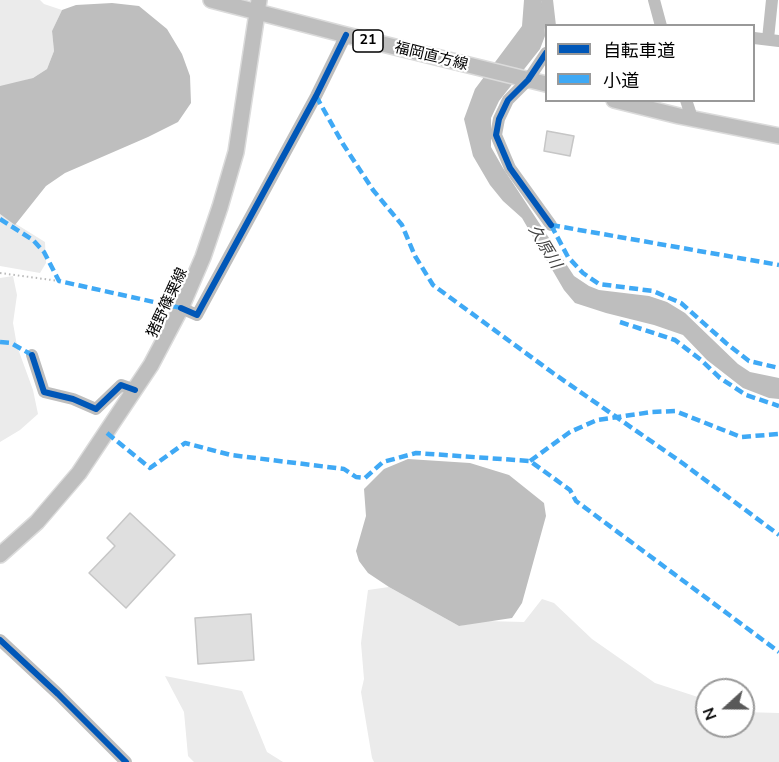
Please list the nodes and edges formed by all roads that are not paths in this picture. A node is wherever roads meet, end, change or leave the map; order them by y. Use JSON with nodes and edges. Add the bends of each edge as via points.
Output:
{"nodes":[{"id":1,"x":211,"y":0,"type":"edge"},
{"id":2,"x":547,"y":0,"type":"edge"},
{"id":3,"x":654,"y":0,"type":"edge"},
{"id":4,"x":772,"y":0,"type":"edge"},
{"id":5,"x":258,"y":6,"type":"edge"},
{"id":6,"x":550,"y":24,"type":"edge"},
{"id":7,"x":660,"y":24,"type":"edge"},
{"id":8,"x":346,"y":35,"type":"junction"},
{"id":9,"x":755,"y":38,"type":"edge"},
{"id":10,"x":773,"y":40,"type":"edge"},
{"id":11,"x":545,"y":54,"type":"edge"},
{"id":12,"x":525,"y":79,"type":"junction"},
{"id":13,"x":545,"y":84,"type":"edge"},
{"id":14,"x":622,"y":102,"type":"edge"},
{"id":15,"x":687,"y":102,"type":"edge"},
{"id":16,"x":689,"y":118,"type":"junction"},
{"id":17,"x":779,"y":136,"type":"edge"},
{"id":18,"x":551,"y":225,"type":"dead end"},
{"id":19,"x":181,"y":308,"type":"junction"},
{"id":20,"x":32,"y":355,"type":"dead end"},
{"id":21,"x":135,"y":390,"type":"junction"},
{"id":22,"x":0,"y":555,"type":"edge"},
{"id":23,"x":0,"y":640,"type":"edge"},
{"id":24,"x":126,"y":762,"type":"edge"}],
"edges":[{"from":1,"to":5,"type":"main road","name":"福岡直方線","number":"21"},
{"from":2,"to":6,"type":"street"},
{"from":3,"to":7,"type":"street"},
{"from":4,"to":10,"type":"street"},
{"from":5,"to":8,"type":"main road","name":"福岡直方線","number":"21"},
{"from":5,"to":19,"type":"main road","name":"猪野篠栗線","via":[[236,152],[206,247]]},
{"from":8,"to":12,"type":"main road","name":"福岡直方線","number":"21"},
{"from":8,"to":19,"type":"street","via":[[197,315]]},
{"from":9,"to":10,"type":"street"},
{"from":11,"to":12,"type":"street"},
{"from":12,"to":13,"type":"main road","name":"福岡直方線","number":"21"},
{"from":12,"to":18,"type":"street","via":[[508,100],[496,135],[510,168]]},
{"from":14,"to":16,"type":"main road"},
{"from":15,"to":16,"type":"street"},
{"from":16,"to":17,"type":"main road"},
{"from":19,"to":21,"type":"main road","name":"猪野篠栗線"},
{"from":20,"to":21,"type":"street","via":[[44,392],[96,409],[121,385]]},
{"from":21,"to":22,"type":"main road","name":"猪野篠栗線","via":[[79,473],[37,522]]},
{"from":23,"to":24,"type":"street"}]}
